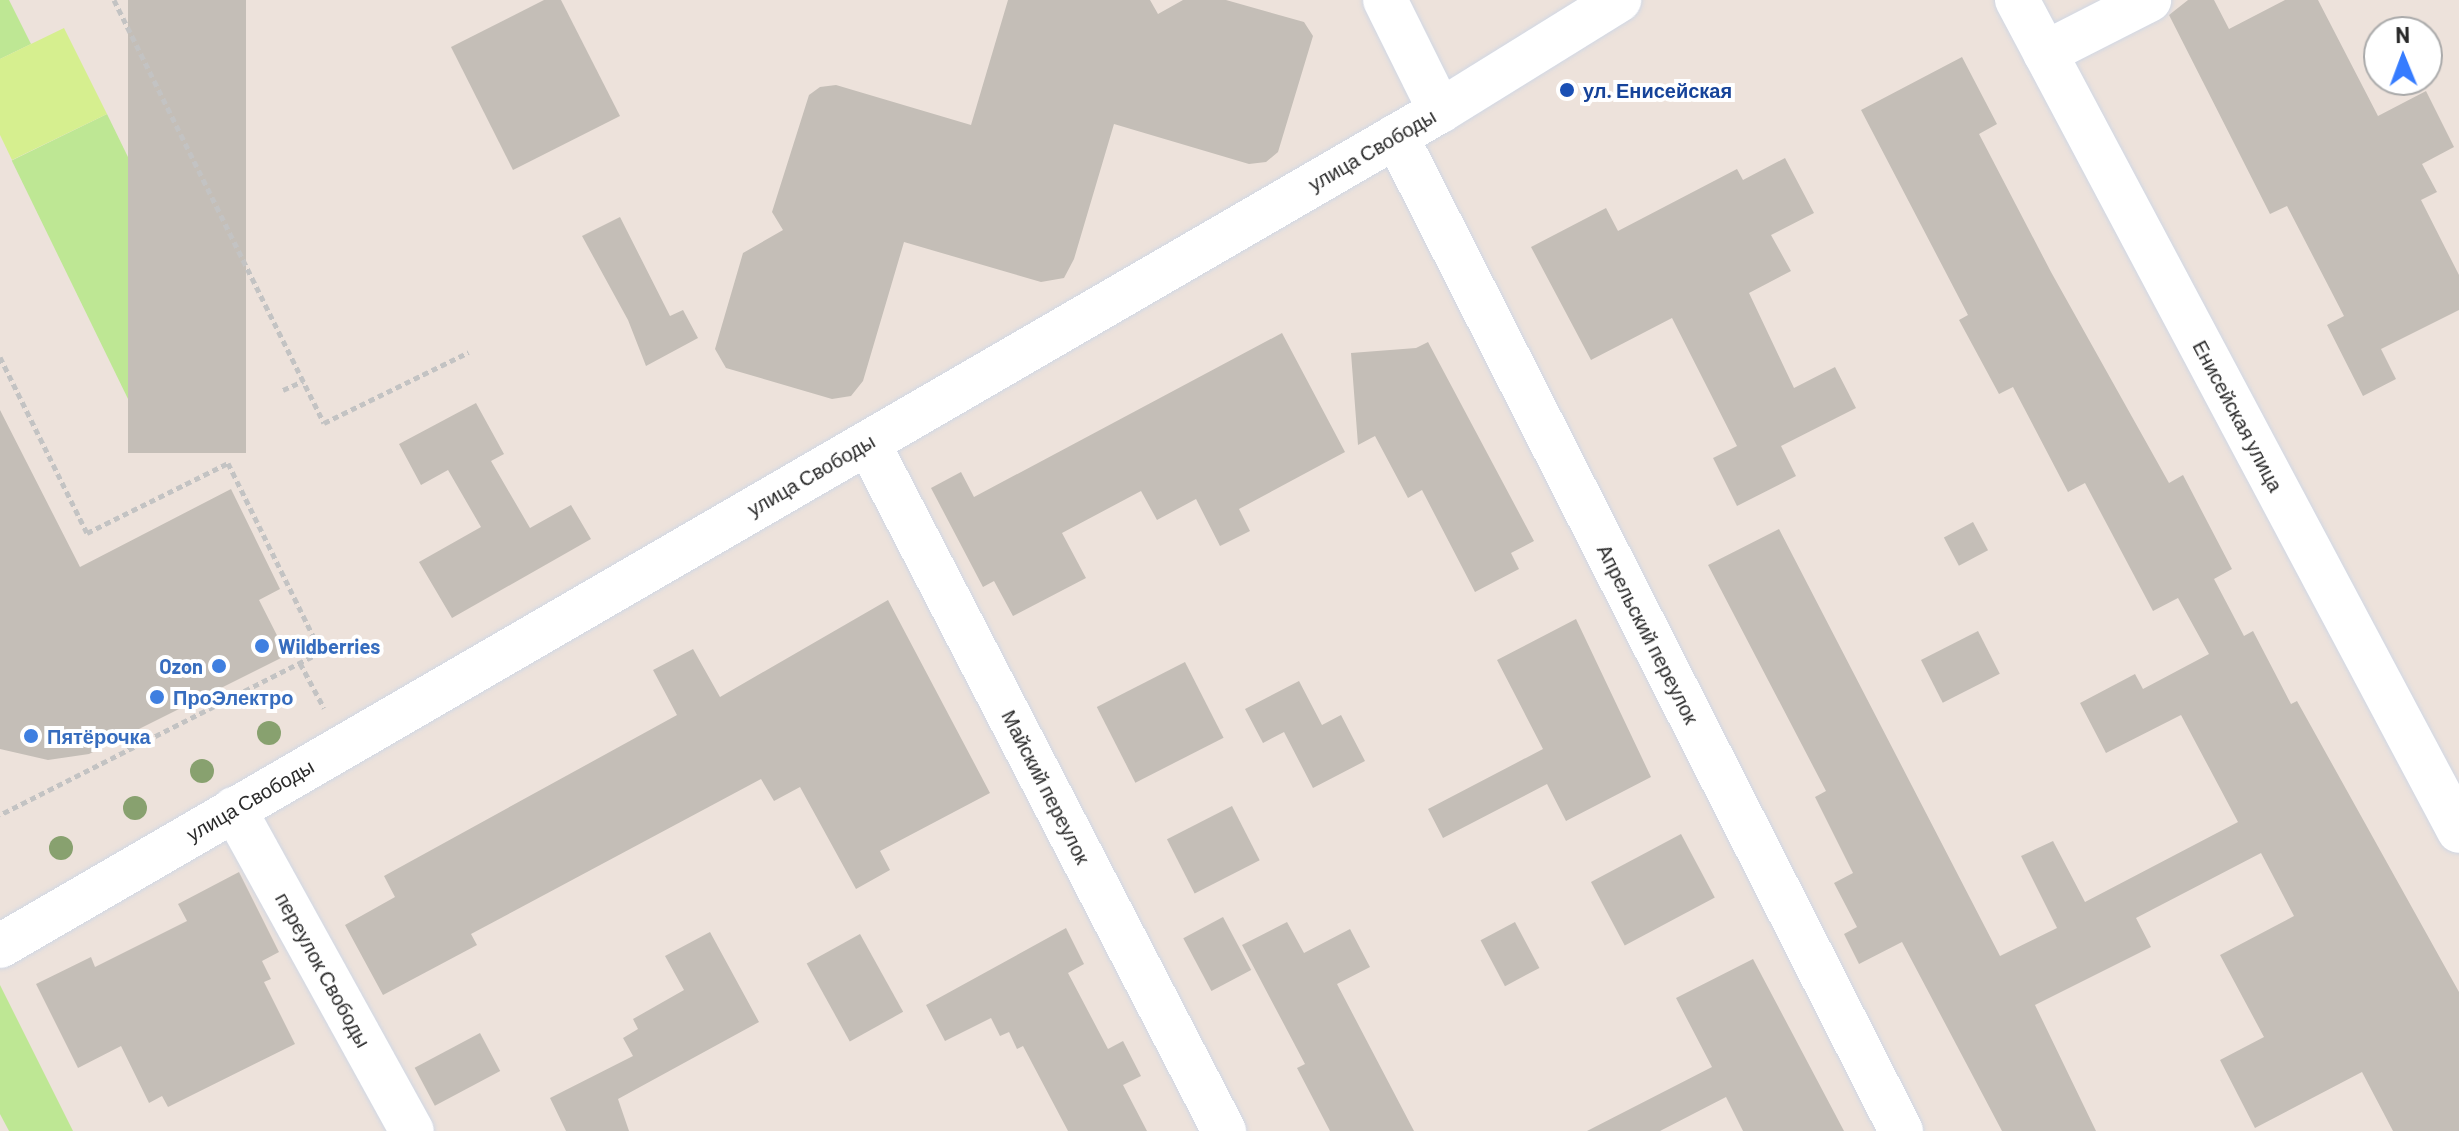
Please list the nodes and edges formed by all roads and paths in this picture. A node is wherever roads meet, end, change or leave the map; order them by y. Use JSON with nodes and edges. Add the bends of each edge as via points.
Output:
{"nodes":[{"id":1,"x":114,"y":0,"type":"edge"},
{"id":2,"x":1385,"y":0,"type":"edge"},
{"id":3,"x":1619,"y":0,"type":"edge"},
{"id":4,"x":2017,"y":0,"type":"edge"},
{"id":5,"x":2149,"y":0,"type":"edge"},
{"id":6,"x":2045,"y":53,"type":"junction"},
{"id":7,"x":1440,"y":111,"type":"junction"},
{"id":8,"x":1396,"y":136,"type":"junction"},
{"id":9,"x":469,"y":352,"type":"dead end"},
{"id":10,"x":0,"y":357,"type":"edge"},
{"id":11,"x":303,"y":381,"type":"junction"},
{"id":12,"x":283,"y":390,"type":"dead end"},
{"id":13,"x":868,"y":443,"type":"junction"},
{"id":14,"x":300,"y":663,"type":"junction"},
{"id":15,"x":331,"y":721,"type":"dead end"},
{"id":16,"x":234,"y":809,"type":"junction"},
{"id":17,"x":0,"y":815,"type":"edge"},
{"id":18,"x":2459,"y":831,"type":"edge"},
{"id":19,"x":0,"y":946,"type":"edge"},
{"id":20,"x":412,"y":1131,"type":"edge"},
{"id":21,"x":1224,"y":1131,"type":"edge"},
{"id":22,"x":1901,"y":1131,"type":"edge"}],
"edges":[{"from":1,"to":11,"type":"path"},
{"from":2,"to":7,"type":"street"},
{"from":3,"to":7,"type":"street","name":"улица Свободы"},
{"from":4,"to":6,"type":"street","name":"Енисейская улица"},
{"from":5,"to":6,"type":"street"},
{"from":6,"to":18,"type":"street","name":"Енисейская улица"},
{"from":7,"to":8,"type":"street","name":"улица Свободы"},
{"from":8,"to":13,"type":"street","name":"улица Свободы"},
{"from":8,"to":22,"type":"street","name":"Апрельский переулок"},
{"from":9,"to":11,"type":"path","via":[[324,423]]},
{"from":10,"to":14,"type":"path","via":[[87,533],[228,463],[321,652]]},
{"from":11,"to":12,"type":"path"},
{"from":13,"to":16,"type":"street","name":"улица Свободы"},
{"from":13,"to":21,"type":"street","name":"Майский переулок"},
{"from":14,"to":15,"type":"path"},
{"from":14,"to":17,"type":"path"},
{"from":16,"to":19,"type":"street","name":"улица Свободы"},
{"from":16,"to":20,"type":"street","name":"переулок Свободы"}]}
